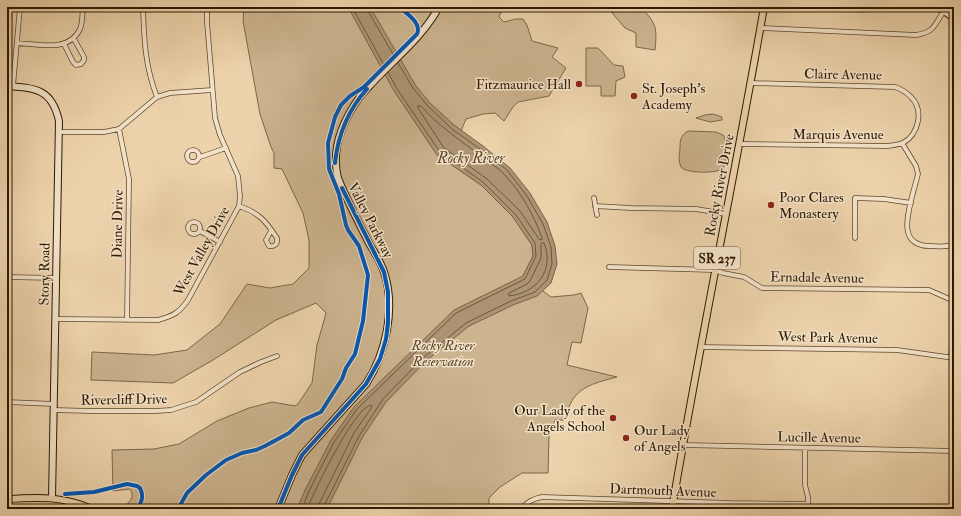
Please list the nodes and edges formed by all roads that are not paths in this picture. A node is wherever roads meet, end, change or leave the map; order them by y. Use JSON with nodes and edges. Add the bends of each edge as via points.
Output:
{"nodes":[{"id":1,"x":20,"y":7,"type":"edge"},
{"id":2,"x":83,"y":7,"type":"edge"},
{"id":3,"x":144,"y":7,"type":"edge"},
{"id":4,"x":207,"y":7,"type":"edge"},
{"id":5,"x":439,"y":7,"type":"edge"},
{"id":6,"x":756,"y":7,"type":"edge"},
{"id":7,"x":764,"y":8,"type":"edge"},
{"id":8,"x":941,"y":9,"type":"edge"},
{"id":9,"x":954,"y":18,"type":"edge"},
{"id":10,"x":761,"y":28,"type":"junction"},
{"id":11,"x":74,"y":39,"type":"junction"},
{"id":12,"x":17,"y":43,"type":"junction"},
{"id":13,"x":64,"y":44,"type":"junction"},
{"id":14,"x":750,"y":83,"type":"junction"},
{"id":15,"x":10,"y":86,"type":"edge"},
{"id":16,"x":212,"y":90,"type":"junction"},
{"id":17,"x":157,"y":97,"type":"junction"},
{"id":18,"x":918,"y":116,"type":"joint"},
{"id":19,"x":119,"y":129,"type":"junction"},
{"id":20,"x":59,"y":132,"type":"junction"},
{"id":21,"x":902,"y":143,"type":"junction"},
{"id":22,"x":739,"y":144,"type":"junction"},
{"id":23,"x":226,"y":148,"type":"junction"},
{"id":24,"x":200,"y":157,"type":"dead end"},
{"id":25,"x":594,"y":198,"type":"dead end"},
{"id":26,"x":911,"y":203,"type":"junction"},
{"id":27,"x":239,"y":206,"type":"junction"},
{"id":28,"x":595,"y":206,"type":"junction"},
{"id":29,"x":726,"y":214,"type":"junction"},
{"id":30,"x":596,"y":215,"type":"dead end"},
{"id":31,"x":200,"y":231,"type":"dead end"},
{"id":32,"x":271,"y":231,"type":"dead end"},
{"id":33,"x":855,"y":238,"type":"dead end"},
{"id":34,"x":220,"y":242,"type":"junction"},
{"id":35,"x":954,"y":244,"type":"edge"},
{"id":36,"x":609,"y":267,"type":"dead end"},
{"id":37,"x":714,"y":270,"type":"junction"},
{"id":38,"x":7,"y":277,"type":"edge"},
{"id":39,"x":56,"y":278,"type":"junction"},
{"id":40,"x":954,"y":301,"type":"edge"},
{"id":41,"x":56,"y":319,"type":"junction"},
{"id":42,"x":954,"y":319,"type":"edge"},
{"id":43,"x":127,"y":320,"type":"junction"},
{"id":44,"x":953,"y":341,"type":"edge"},
{"id":45,"x":701,"y":347,"type":"junction"},
{"id":46,"x":278,"y":356,"type":"dead end"},
{"id":47,"x":952,"y":358,"type":"edge"},
{"id":48,"x":7,"y":402,"type":"edge"},
{"id":49,"x":54,"y":407,"type":"junction"},
{"id":50,"x":684,"y":445,"type":"junction"},
{"id":51,"x":806,"y":448,"type":"junction"},
{"id":52,"x":954,"y":451,"type":"edge"},
{"id":53,"x":52,"y":498,"type":"junction"},
{"id":54,"x":7,"y":499,"type":"edge"},
{"id":55,"x":674,"y":500,"type":"junction"},
{"id":56,"x":729,"y":503,"type":"junction"},
{"id":57,"x":808,"y":504,"type":"junction"},
{"id":58,"x":92,"y":509,"type":"edge"},
{"id":59,"x":278,"y":509,"type":"edge"},
{"id":60,"x":521,"y":509,"type":"edge"},
{"id":61,"x":672,"y":509,"type":"edge"},
{"id":62,"x":728,"y":509,"type":"edge"},
{"id":63,"x":808,"y":509,"type":"edge"}],
"edges":[{"from":1,"to":12,"type":"street"},
{"from":2,"to":11,"type":"street","via":[[80,28]]},
{"from":3,"to":17,"type":"street","via":[[148,69]]},
{"from":4,"to":16,"type":"street","name":"West Valley Drive"},
{"from":5,"to":59,"type":"street","name":"Valley Parkway","via":[[428,26],[359,98],[339,137],[335,165],[338,178],[384,272],[388,292],[386,340],[380,359],[366,384],[302,455]]},
{"from":6,"to":7,"type":"street"},
{"from":7,"to":10,"type":"main road","name":"Rocky River Drive","number":"SR 237"},
{"from":8,"to":9,"type":"street"},
{"from":8,"to":10,"type":"street","via":[[931,31],[916,35]]},
{"from":10,"to":14,"type":"main road","name":"Rocky River Drive","number":"SR 237"},
{"from":11,"to":13,"type":"street"},
{"from":11,"to":13,"type":"street","via":[[84,57],[81,64],[76,65],[73,62]]},
{"from":12,"to":13,"type":"street"},
{"from":12,"to":15,"type":"street"},
{"from":14,"to":18,"type":"street","name":"Claire Avenue","via":[[895,86],[912,98],[917,105]]},
{"from":14,"to":22,"type":"main road","name":"Rocky River Drive","number":"SR 237"},
{"from":15,"to":20,"type":"street","name":"Story Road","via":[[30,88],[47,95],[57,112]]},
{"from":16,"to":17,"type":"street","via":[[170,93]]},
{"from":16,"to":23,"type":"street","name":"West Valley Drive","via":[[215,118]]},
{"from":17,"to":19,"type":"street"},
{"from":18,"to":21,"type":"street","name":"Marquis Avenue","via":[[913,135]]},
{"from":19,"to":20,"type":"street","via":[[104,132]]},
{"from":19,"to":43,"type":"street","name":"Diane Drive","via":[[129,179]]},
{"from":20,"to":39,"type":"street","name":"Story Road"},
{"from":21,"to":22,"type":"street","name":"Marquis Avenue","via":[[887,146]]},
{"from":21,"to":26,"type":"street","via":[[918,174]]},
{"from":22,"to":29,"type":"main road","name":"Rocky River Drive","number":"SR 237"},
{"from":23,"to":24,"type":"street"},
{"from":23,"to":27,"type":"street","name":"West Valley Drive","via":[[238,176]]},
{"from":25,"to":28,"type":"street"},
{"from":26,"to":33,"type":"street","via":[[855,198]]},
{"from":26,"to":35,"type":"street","via":[[907,222],[912,240],[921,246]]},
{"from":27,"to":32,"type":"street","via":[[257,214]]},
{"from":27,"to":34,"type":"street","name":"West Valley Drive"},
{"from":28,"to":29,"type":"street","via":[[696,209]]},
{"from":28,"to":30,"type":"street"},
{"from":29,"to":37,"type":"main road","name":"Rocky River Drive","number":"SR 237"},
{"from":31,"to":34,"type":"street"},
{"from":34,"to":43,"type":"street","name":"West Valley Drive","via":[[182,310],[171,317],[158,320]]},
{"from":36,"to":37,"type":"street","name":"Ernadale Avenue"},
{"from":37,"to":40,"type":"street","name":"Ernadale Avenue","via":[[744,277],[762,288],[929,290]]},
{"from":37,"to":45,"type":"main road","name":"Rocky River Drive","number":"SR 237"},
{"from":38,"to":39,"type":"street"},
{"from":39,"to":41,"type":"street","name":"Story Road"},
{"from":41,"to":43,"type":"street","name":"West Valley Drive"},
{"from":41,"to":49,"type":"street","name":"Story Road"},
{"from":42,"to":44,"type":"street"},
{"from":44,"to":47,"type":"street"},
{"from":45,"to":47,"type":"street","name":"West Park Avenue","via":[[897,350]]},
{"from":45,"to":50,"type":"main road","name":"Rocky River Drive","number":"SR 237"},
{"from":46,"to":49,"type":"street","name":"Rivercliff Drive","via":[[240,372],[207,396],[171,410],[91,411]]},
{"from":48,"to":49,"type":"street","name":"Rivercliff Drive"},
{"from":49,"to":53,"type":"street","name":"Story Road"},
{"from":50,"to":51,"type":"street","name":"Lucille Avenue"},
{"from":50,"to":55,"type":"main road","name":"Rocky River Drive","number":"SR 237"},
{"from":51,"to":52,"type":"street","name":"Lucille Avenue"},
{"from":51,"to":57,"type":"street","via":[[805,484]]},
{"from":53,"to":54,"type":"main road"},
{"from":53,"to":58,"type":"main road"},
{"from":55,"to":56,"type":"street","name":"Dartmouth Avenue"},
{"from":55,"to":60,"type":"street","name":"Dartmouth Avenue","via":[[542,497],[534,498]]},
{"from":55,"to":61,"type":"main road","name":"Rocky River Drive","number":"SR 237"},
{"from":56,"to":57,"type":"street","name":"Dartmouth Avenue"},
{"from":56,"to":62,"type":"street"},
{"from":57,"to":63,"type":"street"}]}
